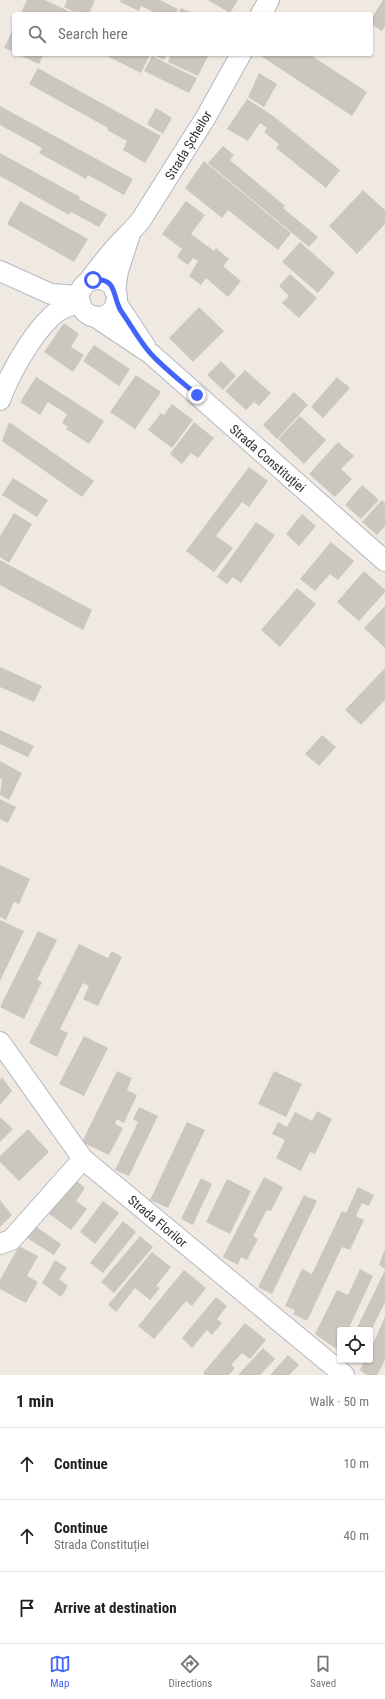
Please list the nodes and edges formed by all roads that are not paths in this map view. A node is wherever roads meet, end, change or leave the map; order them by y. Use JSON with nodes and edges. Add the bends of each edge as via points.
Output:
{"nodes":[{"id":1,"x":269,"y":0,"type":"edge"},
{"id":2,"x":262,"y":12,"type":"edge"},
{"id":3,"x":240,"y":56,"type":"edge"},
{"id":4,"x":131,"y":234,"type":"junction"},
{"id":5,"x":0,"y":271,"type":"edge"},
{"id":6,"x":82,"y":294,"type":"junction"},
{"id":7,"x":116,"y":297,"type":"junction"},
{"id":8,"x":94,"y":316,"type":"junction"},
{"id":9,"x":151,"y":354,"type":"junction"},
{"id":10,"x":0,"y":400,"type":"edge"},
{"id":11,"x":385,"y":561,"type":"edge"},
{"id":12,"x":0,"y":1042,"type":"edge"},
{"id":13,"x":83,"y":1159,"type":"junction"},
{"id":14,"x":0,"y":1244,"type":"edge"},
{"id":15,"x":344,"y":1375,"type":"edge"}],
"edges":[{"from":1,"to":2,"type":"street"},
{"from":3,"to":4,"type":"street","name":"Strada Șcheilor","via":[[178,163]]},
{"from":4,"to":6,"type":"street","name":"Strada Șcheilor","via":[[115,248]]},
{"from":4,"to":7,"type":"street","name":"Strada Șcheilor","via":[[118,271]]},
{"from":5,"to":6,"type":"street","via":[[51,294]]},
{"from":6,"to":7,"type":"street","via":[[93,280],[104,280],[109,282]]},
{"from":6,"to":8,"type":"street","via":[[85,311]]},
{"from":6,"to":10,"type":"street","via":[[43,325],[10,378]]},
{"from":7,"to":8,"type":"street","via":[[114,308],[105,315]]},
{"from":7,"to":9,"type":"street","name":"Strada Constituției"},
{"from":8,"to":9,"type":"street","name":"Strada Constituției"},
{"from":9,"to":11,"type":"street","name":"Strada Constituției"},
{"from":12,"to":13,"type":"street","name":"Strada Florilor"},
{"from":13,"to":14,"type":"street","via":[[11,1240]]},
{"from":13,"to":15,"type":"street","name":"Strada Florilor"}]}
